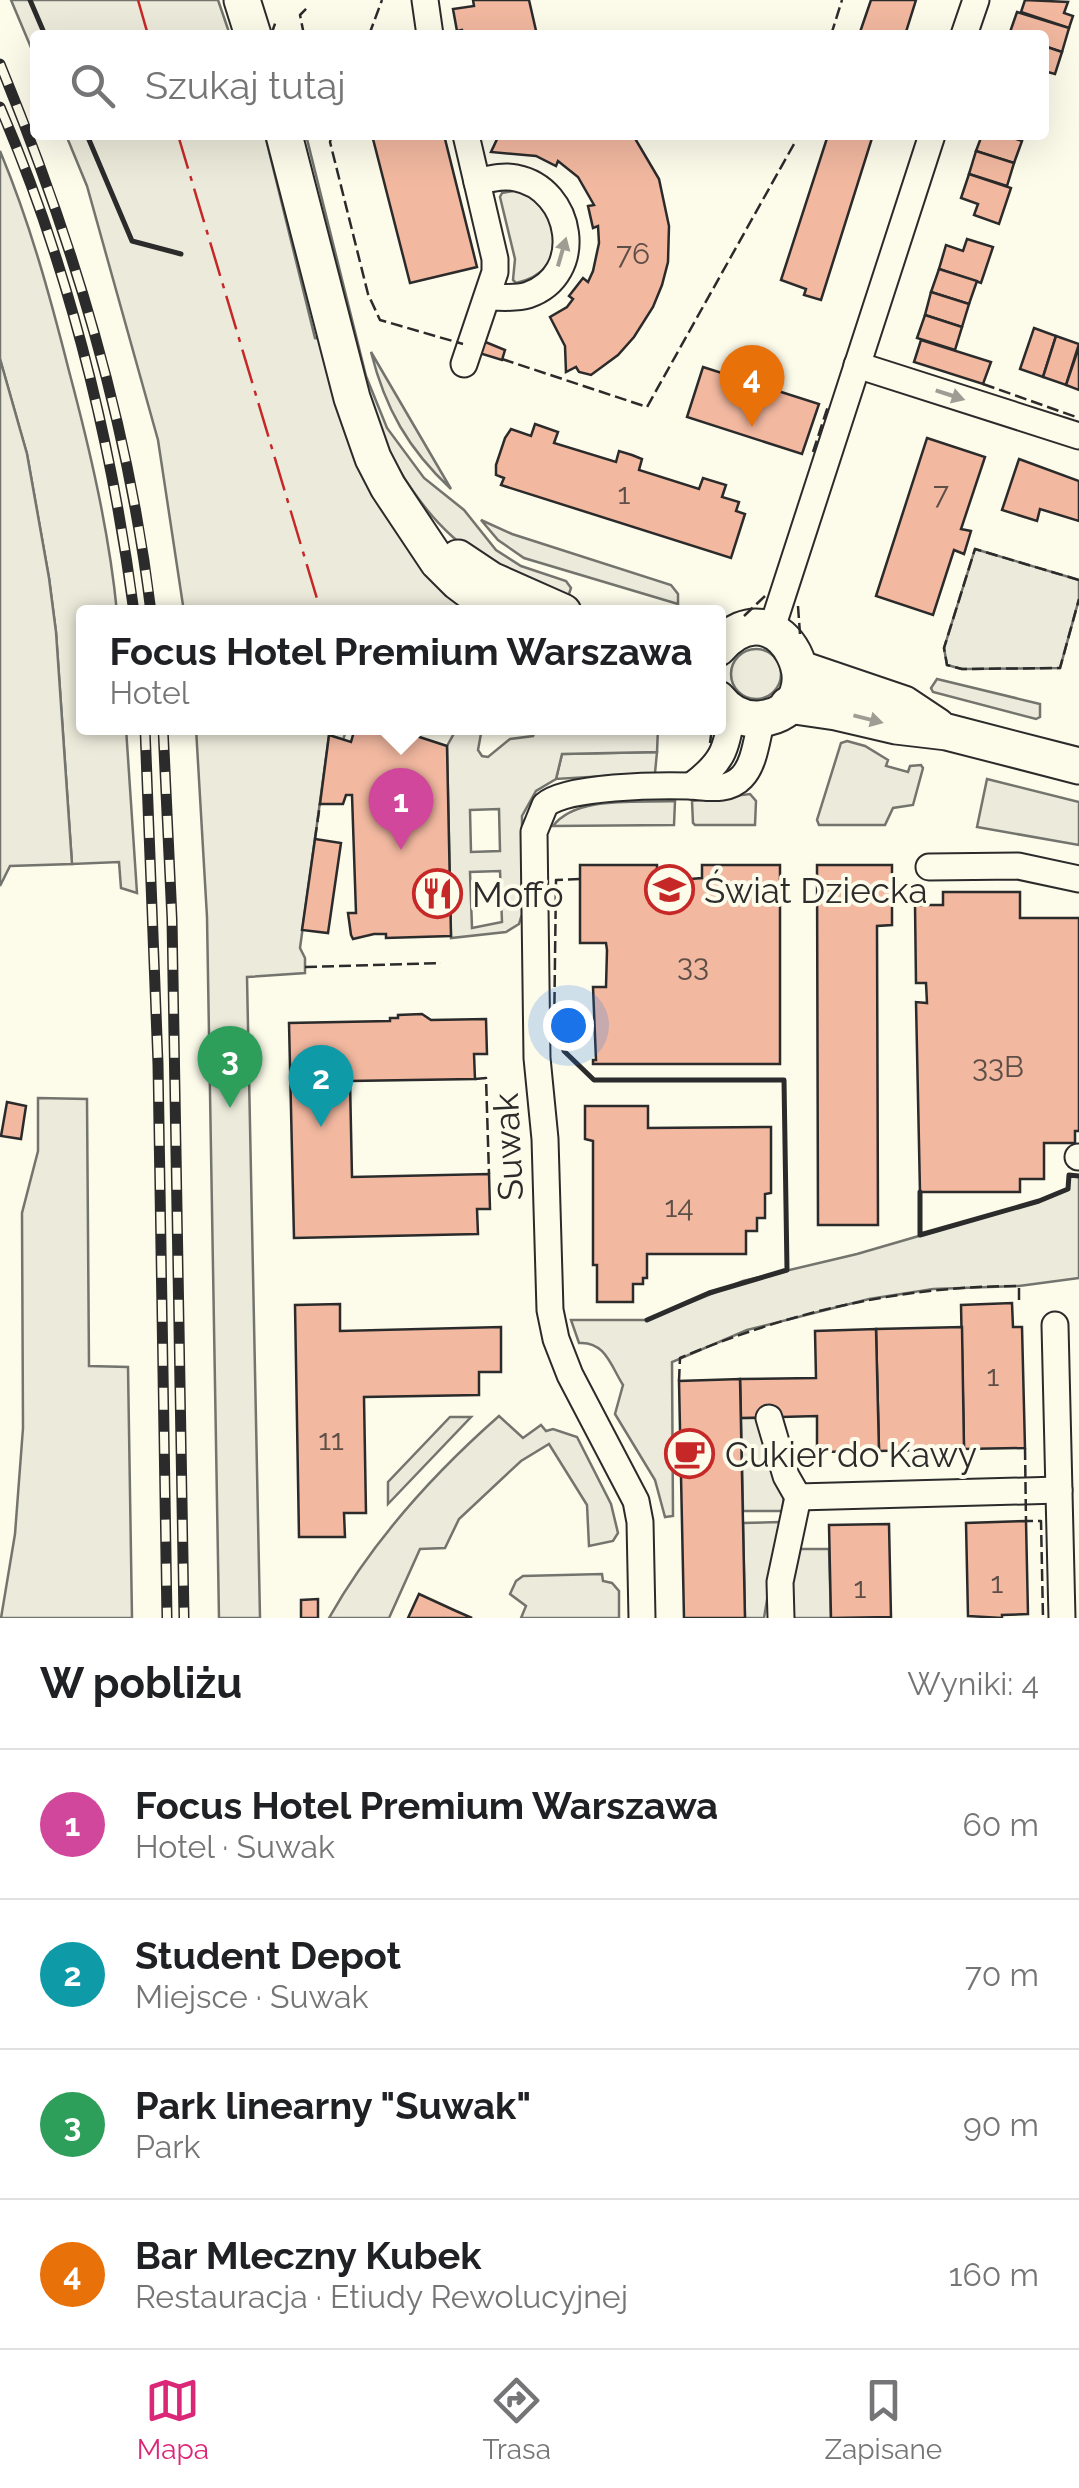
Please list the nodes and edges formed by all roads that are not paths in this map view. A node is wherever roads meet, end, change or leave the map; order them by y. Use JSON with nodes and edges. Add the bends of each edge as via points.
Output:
{"nodes":[{"id":1,"x":242,"y":0,"type":"edge"},
{"id":2,"x":425,"y":0,"type":"edge"},
{"id":3,"x":976,"y":0,"type":"edge"},
{"id":4,"x":252,"y":30,"type":"edge"},
{"id":5,"x":429,"y":30,"type":"edge"},
{"id":6,"x":966,"y":30,"type":"edge"},
{"id":7,"x":285,"y":140,"type":"edge"},
{"id":8,"x":467,"y":140,"type":"edge"},
{"id":9,"x":930,"y":140,"type":"edge"},
{"id":10,"x":477,"y":182,"type":"junction"},
{"id":11,"x":488,"y":297,"type":"junction"},
{"id":12,"x":464,"y":364,"type":"dead end"},
{"id":13,"x":858,"y":365,"type":"junction"},
{"id":14,"x":1079,"y":436,"type":"edge"},
{"id":15,"x":424,"y":538,"type":"junction"},
{"id":16,"x":489,"y":605,"type":"edge"},
{"id":17,"x":547,"y":605,"type":"edge"},
{"id":18,"x":771,"y":631,"type":"junction"},
{"id":19,"x":726,"y":640,"type":"edge"},
{"id":20,"x":801,"y":669,"type":"junction"},
{"id":21,"x":750,"y":709,"type":"edge"},
{"id":22,"x":947,"y":732,"type":"junction"},
{"id":23,"x":1079,"y":766,"type":"edge"},
{"id":24,"x":929,"y":867,"type":"dead end"},
{"id":25,"x":1079,"y":879,"type":"edge"},
{"id":26,"x":1055,"y":1325,"type":"dead end"},
{"id":27,"x":1068,"y":1390,"type":"edge"},
{"id":28,"x":768,"y":1418,"type":"dead end"},
{"id":29,"x":1058,"y":1490,"type":"junction"},
{"id":30,"x":798,"y":1496,"type":"junction"},
{"id":31,"x":642,"y":1618,"type":"edge"},
{"id":32,"x":781,"y":1618,"type":"edge"},
{"id":33,"x":1062,"y":1618,"type":"edge"}],
"edges":[{"from":1,"to":4,"type":"street"},
{"from":2,"to":5,"type":"street"},
{"from":3,"to":6,"type":"street"},
{"from":7,"to":15,"type":"street","via":[[358,416],[388,487]]},
{"from":8,"to":10,"type":"street"},
{"from":9,"to":13,"type":"street"},
{"from":10,"to":11,"type":"street","via":[[495,258]]},
{"from":11,"to":10,"type":"street","one_way":true,"via":[[543,286],[566,252],[566,226],[540,186],[514,177]]},
{"from":11,"to":12,"type":"street"},
{"from":13,"to":14,"type":"street","one_way":true},
{"from":13,"to":18,"type":"street"},
{"from":15,"to":16,"type":"street","via":[[438,562]]},
{"from":15,"to":17,"type":"street"},
{"from":18,"to":19,"type":"street","via":[[748,629]]},
{"from":18,"to":20,"type":"street","via":[[791,645]]},
{"from":20,"to":21,"type":"street","via":[[796,694]]},
{"from":20,"to":22,"type":"street","via":[[904,704]]},
{"from":21,"to":22,"type":"street","one_way":true,"via":[[836,712]]},
{"from":21,"to":31,"type":"street","name":"Suwak","via":[[720,760],[692,786],[561,795],[540,812],[534,832],[550,1310],[570,1374],[636,1502]]},
{"from":22,"to":23,"type":"street"},
{"from":24,"to":25,"type":"street","via":[[1018,866]]},
{"from":26,"to":27,"type":"street"},
{"from":27,"to":29,"type":"street"},
{"from":28,"to":30,"type":"street"},
{"from":29,"to":30,"type":"street"},
{"from":29,"to":33,"type":"street"},
{"from":30,"to":32,"type":"street","via":[[780,1582]]}]}
